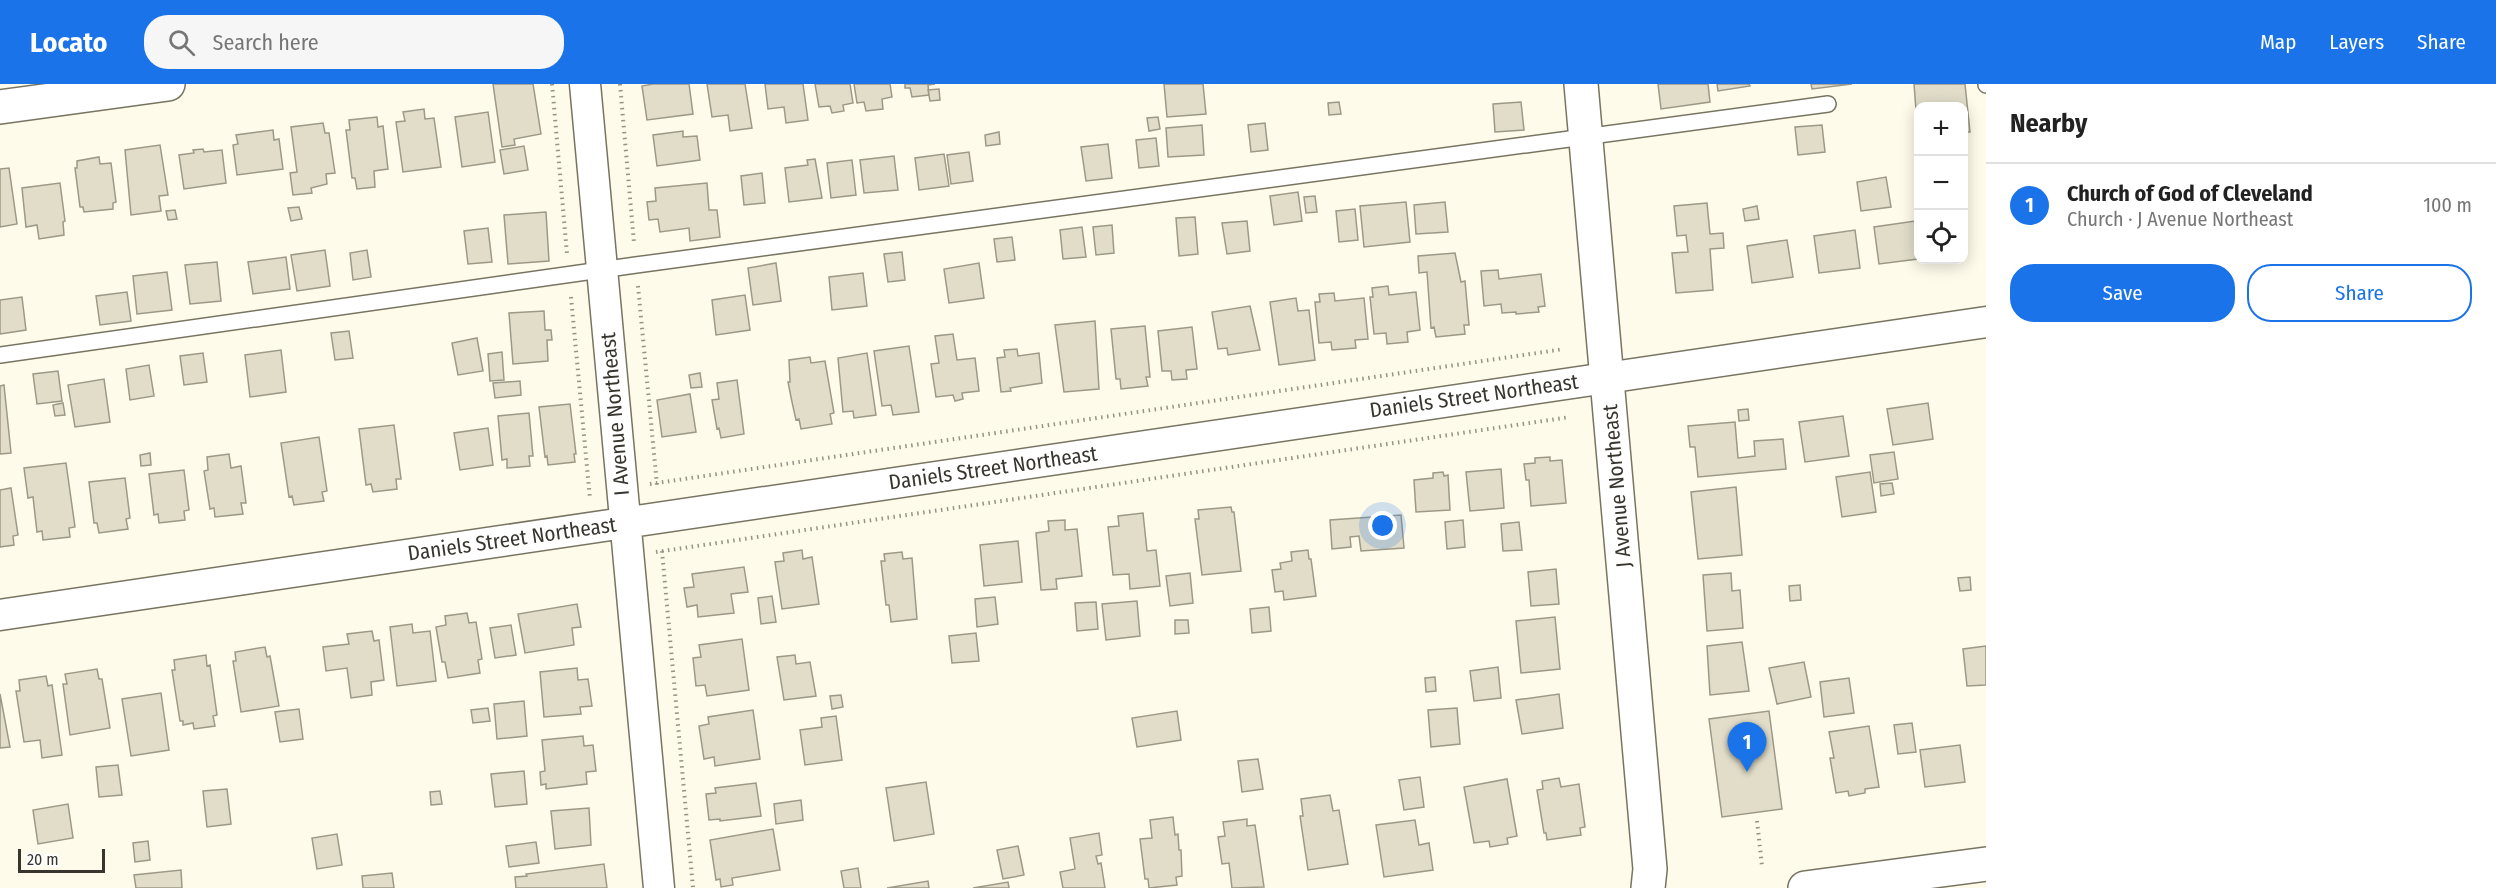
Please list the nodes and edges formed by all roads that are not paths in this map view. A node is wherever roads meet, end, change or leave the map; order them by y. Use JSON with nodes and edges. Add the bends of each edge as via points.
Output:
{"nodes":[{"id":1,"x":168,"y":84,"type":"edge"},
{"id":2,"x":585,"y":84,"type":"edge"},
{"id":3,"x":1581,"y":84,"type":"edge"},
{"id":4,"x":1828,"y":104,"type":"dead end"},
{"id":5,"x":0,"y":107,"type":"edge"},
{"id":6,"x":1586,"y":136,"type":"junction"},
{"id":7,"x":602,"y":270,"type":"junction"},
{"id":8,"x":1986,"y":322,"type":"edge"},
{"id":9,"x":0,"y":355,"type":"edge"},
{"id":10,"x":1607,"y":376,"type":"junction"},
{"id":11,"x":626,"y":522,"type":"junction"},
{"id":12,"x":0,"y":615,"type":"edge"},
{"id":13,"x":1986,"y":864,"type":"edge"},
{"id":14,"x":1909,"y":881,"type":"edge"},
{"id":15,"x":659,"y":888,"type":"edge"},
{"id":16,"x":1648,"y":888,"type":"edge"},
{"id":17,"x":1805,"y":888,"type":"edge"}],
"edges":[{"from":1,"to":5,"type":"street"},
{"from":2,"to":7,"type":"street","name":"I Avenue Northeast"},
{"from":3,"to":6,"type":"street","name":"J Avenue Northeast"},
{"from":4,"to":6,"type":"lane"},
{"from":6,"to":7,"type":"lane"},
{"from":6,"to":10,"type":"street","name":"J Avenue Northeast"},
{"from":7,"to":9,"type":"lane"},
{"from":7,"to":11,"type":"street","name":"I Avenue Northeast"},
{"from":8,"to":10,"type":"street","name":"Daniels Street Northeast"},
{"from":10,"to":11,"type":"street","name":"Daniels Street Northeast"},
{"from":10,"to":16,"type":"street","name":"J Avenue Northeast","via":[[1650,868]]},
{"from":11,"to":12,"type":"street","name":"Daniels Street Northeast"},
{"from":11,"to":15,"type":"street","name":"I Avenue Northeast"},
{"from":13,"to":14,"type":"street"},
{"from":14,"to":17,"type":"street"}]}
